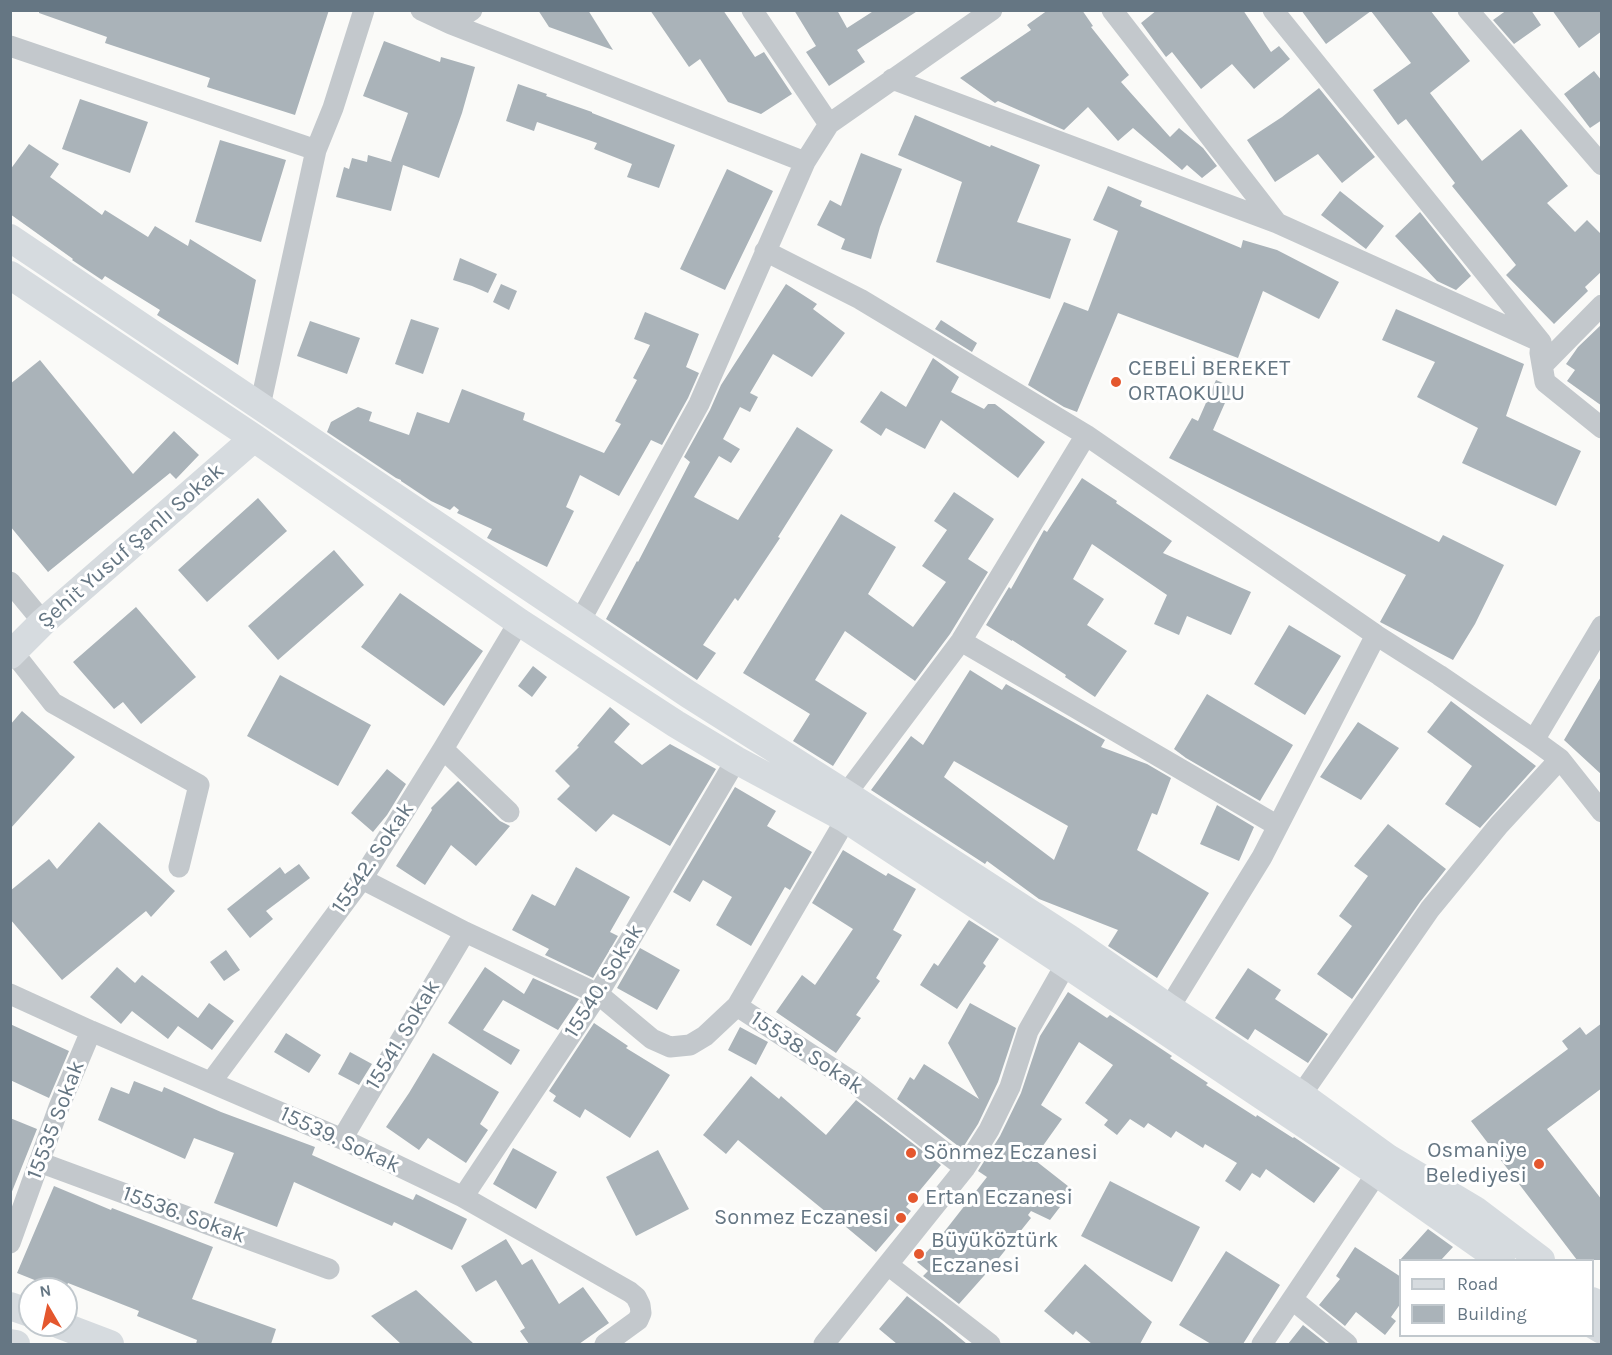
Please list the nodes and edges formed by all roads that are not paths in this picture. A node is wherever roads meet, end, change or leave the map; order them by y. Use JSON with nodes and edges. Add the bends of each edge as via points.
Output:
{"nodes":[{"id":1,"x":363,"y":10,"type":"edge"},
{"id":2,"x":422,"y":10,"type":"edge"},
{"id":3,"x":472,"y":10,"type":"edge"},
{"id":4,"x":752,"y":10,"type":"edge"},
{"id":5,"x":992,"y":10,"type":"edge"},
{"id":6,"x":1112,"y":10,"type":"edge"},
{"id":7,"x":1273,"y":10,"type":"edge"},
{"id":8,"x":1468,"y":10,"type":"edge"},
{"id":9,"x":451,"y":24,"type":"junction"},
{"id":10,"x":10,"y":46,"type":"edge"},
{"id":11,"x":892,"y":79,"type":"junction"},
{"id":12,"x":829,"y":124,"type":"junction"},
{"id":13,"x":316,"y":150,"type":"junction"},
{"id":14,"x":804,"y":162,"type":"junction"},
{"id":15,"x":1602,"y":165,"type":"edge"},
{"id":16,"x":1277,"y":223,"type":"junction"},
{"id":17,"x":10,"y":238,"type":"edge"},
{"id":18,"x":765,"y":251,"type":"junction"},
{"id":19,"x":14,"y":283,"type":"edge"},
{"id":20,"x":1602,"y":305,"type":"edge"},
{"id":21,"x":1541,"y":342,"type":"junction"},
{"id":22,"x":1543,"y":365,"type":"junction"},
{"id":23,"x":260,"y":406,"type":"junction"},
{"id":24,"x":1602,"y":428,"type":"edge"},
{"id":25,"x":1086,"y":435,"type":"junction"},
{"id":26,"x":254,"y":438,"type":"junction"},
{"id":27,"x":10,"y":582,"type":"edge"},
{"id":28,"x":580,"y":621,"type":"junction"},
{"id":29,"x":43,"y":622,"type":"junction"},
{"id":30,"x":519,"y":622,"type":"junction"},
{"id":31,"x":1602,"y":626,"type":"edge"},
{"id":32,"x":1376,"y":635,"type":"junction"},
{"id":33,"x":962,"y":641,"type":"junction"},
{"id":34,"x":12,"y":653,"type":"edge"},
{"id":35,"x":688,"y":694,"type":"junction"},
{"id":36,"x":676,"y":724,"type":"junction"},
{"id":37,"x":1534,"y":740,"type":"junction"},
{"id":38,"x":443,"y":749,"type":"junction"},
{"id":39,"x":1560,"y":759,"type":"junction"},
{"id":40,"x":736,"y":760,"type":"junction"},
{"id":41,"x":846,"y":807,"type":"junction"},
{"id":42,"x":509,"y":812,"type":"dead end"},
{"id":43,"x":1602,"y":812,"type":"edge"},
{"id":44,"x":1278,"y":825,"type":"junction"},
{"id":45,"x":178,"y":867,"type":"dead end"},
{"id":46,"x":362,"y":879,"type":"junction"},
{"id":47,"x":465,"y":932,"type":"junction"},
{"id":48,"x":1068,"y":952,"type":"junction"},
{"id":49,"x":10,"y":994,"type":"edge"},
{"id":50,"x":598,"y":994,"type":"junction"},
{"id":51,"x":737,"y":1006,"type":"junction"},
{"id":52,"x":1169,"y":1008,"type":"junction"},
{"id":53,"x":91,"y":1031,"type":"junction"},
{"id":54,"x":211,"y":1083,"type":"junction"},
{"id":55,"x":1301,"y":1095,"type":"junction"},
{"id":56,"x":342,"y":1139,"type":"junction"},
{"id":57,"x":39,"y":1162,"type":"junction"},
{"id":58,"x":965,"y":1168,"type":"junction"},
{"id":59,"x":1377,"y":1173,"type":"junction"},
{"id":60,"x":463,"y":1197,"type":"junction"},
{"id":61,"x":10,"y":1243,"type":"edge"},
{"id":62,"x":1501,"y":1259,"type":"edge"},
{"id":63,"x":1539,"y":1259,"type":"edge"},
{"id":64,"x":888,"y":1265,"type":"junction"},
{"id":65,"x":329,"y":1269,"type":"dead end"},
{"id":66,"x":1293,"y":1300,"type":"junction"},
{"id":67,"x":78,"y":1332,"type":"edge"},
{"id":68,"x":10,"y":1343,"type":"edge"},
{"id":69,"x":16,"y":1344,"type":"edge"},
{"id":70,"x":110,"y":1344,"type":"edge"},
{"id":71,"x":605,"y":1344,"type":"edge"},
{"id":72,"x":824,"y":1344,"type":"edge"},
{"id":73,"x":990,"y":1344,"type":"edge"},
{"id":74,"x":1262,"y":1344,"type":"edge"},
{"id":75,"x":1347,"y":1344,"type":"edge"}],
"edges":[{"from":1,"to":13,"type":"street"},
{"from":2,"to":9,"type":"street"},
{"from":3,"to":9,"type":"street"},
{"from":4,"to":12,"type":"street"},
{"from":5,"to":11,"type":"street"},
{"from":6,"to":16,"type":"street"},
{"from":7,"to":21,"type":"street"},
{"from":8,"to":15,"type":"street"},
{"from":9,"to":14,"type":"street"},
{"from":10,"to":13,"type":"street"},
{"from":11,"to":12,"type":"street"},
{"from":11,"to":16,"type":"street"},
{"from":12,"to":14,"type":"street"},
{"from":13,"to":23,"type":"street"},
{"from":14,"to":18,"type":"street"},
{"from":16,"to":21,"type":"street"},
{"from":17,"to":23,"type":"main road"},
{"from":18,"to":25,"type":"street","via":[[860,299]]},
{"from":18,"to":28,"type":"street","via":[[699,404]]},
{"from":19,"to":26,"type":"main road"},
{"from":20,"to":22,"type":"street"},
{"from":21,"to":22,"type":"street"},
{"from":22,"to":24,"type":"street","via":[[1545,382]]},
{"from":23,"to":28,"type":"main road"},
{"from":25,"to":32,"type":"street"},
{"from":25,"to":33,"type":"street"},
{"from":26,"to":29,"type":"main road","name":"Şehit Yusuf Şanlı Sokak"},
{"from":26,"to":30,"type":"main road"},
{"from":27,"to":29,"type":"street"},
{"from":28,"to":35,"type":"main road"},
{"from":29,"to":34,"type":"main road","name":"Şehit Yusuf Şanlı Sokak"},
{"from":30,"to":36,"type":"main road"},
{"from":30,"to":38,"type":"street","name":"15542. Sokak"},
{"from":31,"to":37,"type":"street"},
{"from":32,"to":37,"type":"street"},
{"from":32,"to":44,"type":"street"},
{"from":33,"to":41,"type":"street"},
{"from":33,"to":44,"type":"street"},
{"from":34,"to":45,"type":"street","via":[[53,703],[199,785]]},
{"from":35,"to":36,"type":"main road"},
{"from":35,"to":41,"type":"main road"},
{"from":36,"to":40,"type":"main road"},
{"from":37,"to":39,"type":"street"},
{"from":38,"to":42,"type":"street"},
{"from":38,"to":46,"type":"street","name":"15542. Sokak"},
{"from":39,"to":43,"type":"street"},
{"from":39,"to":55,"type":"street","via":[[1430,909]]},
{"from":40,"to":41,"type":"main road"},
{"from":40,"to":50,"type":"street","name":"15540. Sokak"},
{"from":41,"to":48,"type":"main road"},
{"from":41,"to":51,"type":"street"},
{"from":44,"to":52,"type":"street"},
{"from":46,"to":47,"type":"street","name":"15538. Sokak"},
{"from":46,"to":54,"type":"street","name":"15542. Sokak"},
{"from":47,"to":50,"type":"street","name":"15538. Sokak"},
{"from":47,"to":56,"type":"street","name":"15541. Sokak"},
{"from":48,"to":52,"type":"main road"},
{"from":48,"to":58,"type":"street","via":[[1028,1031],[1010,1087]]},
{"from":48,"to":59,"type":"main road"},
{"from":49,"to":53,"type":"street","name":"15539. Sokak"},
{"from":50,"to":51,"type":"street","name":"15538. Sokak","via":[[652,1039],[670,1047],[690,1045],[705,1036]]},
{"from":50,"to":60,"type":"street","name":"15540. Sokak"},
{"from":51,"to":58,"type":"street","name":"15538. Sokak","via":[[856,1084]]},
{"from":52,"to":55,"type":"main road"},
{"from":53,"to":54,"type":"street","name":"15539. Sokak"},
{"from":53,"to":57,"type":"street","name":"15535 Sokak"},
{"from":54,"to":56,"type":"street","name":"15539. Sokak"},
{"from":55,"to":63,"type":"main road","via":[[1388,1158],[1475,1210]]},
{"from":56,"to":60,"type":"street","name":"15539. Sokak"},
{"from":57,"to":61,"type":"street","name":"15535 Sokak"},
{"from":57,"to":65,"type":"street","name":"15536. Sokak"},
{"from":58,"to":64,"type":"street"},
{"from":59,"to":62,"type":"main road"},
{"from":59,"to":66,"type":"street"},
{"from":60,"to":71,"type":"street","name":"15539. Sokak","via":[[636,1298],[641,1313],[638,1320]]},
{"from":64,"to":72,"type":"street"},
{"from":64,"to":73,"type":"street"},
{"from":66,"to":74,"type":"street"},
{"from":66,"to":75,"type":"street"},
{"from":67,"to":70,"type":"main road"},
{"from":68,"to":69,"type":"main road"}]}
